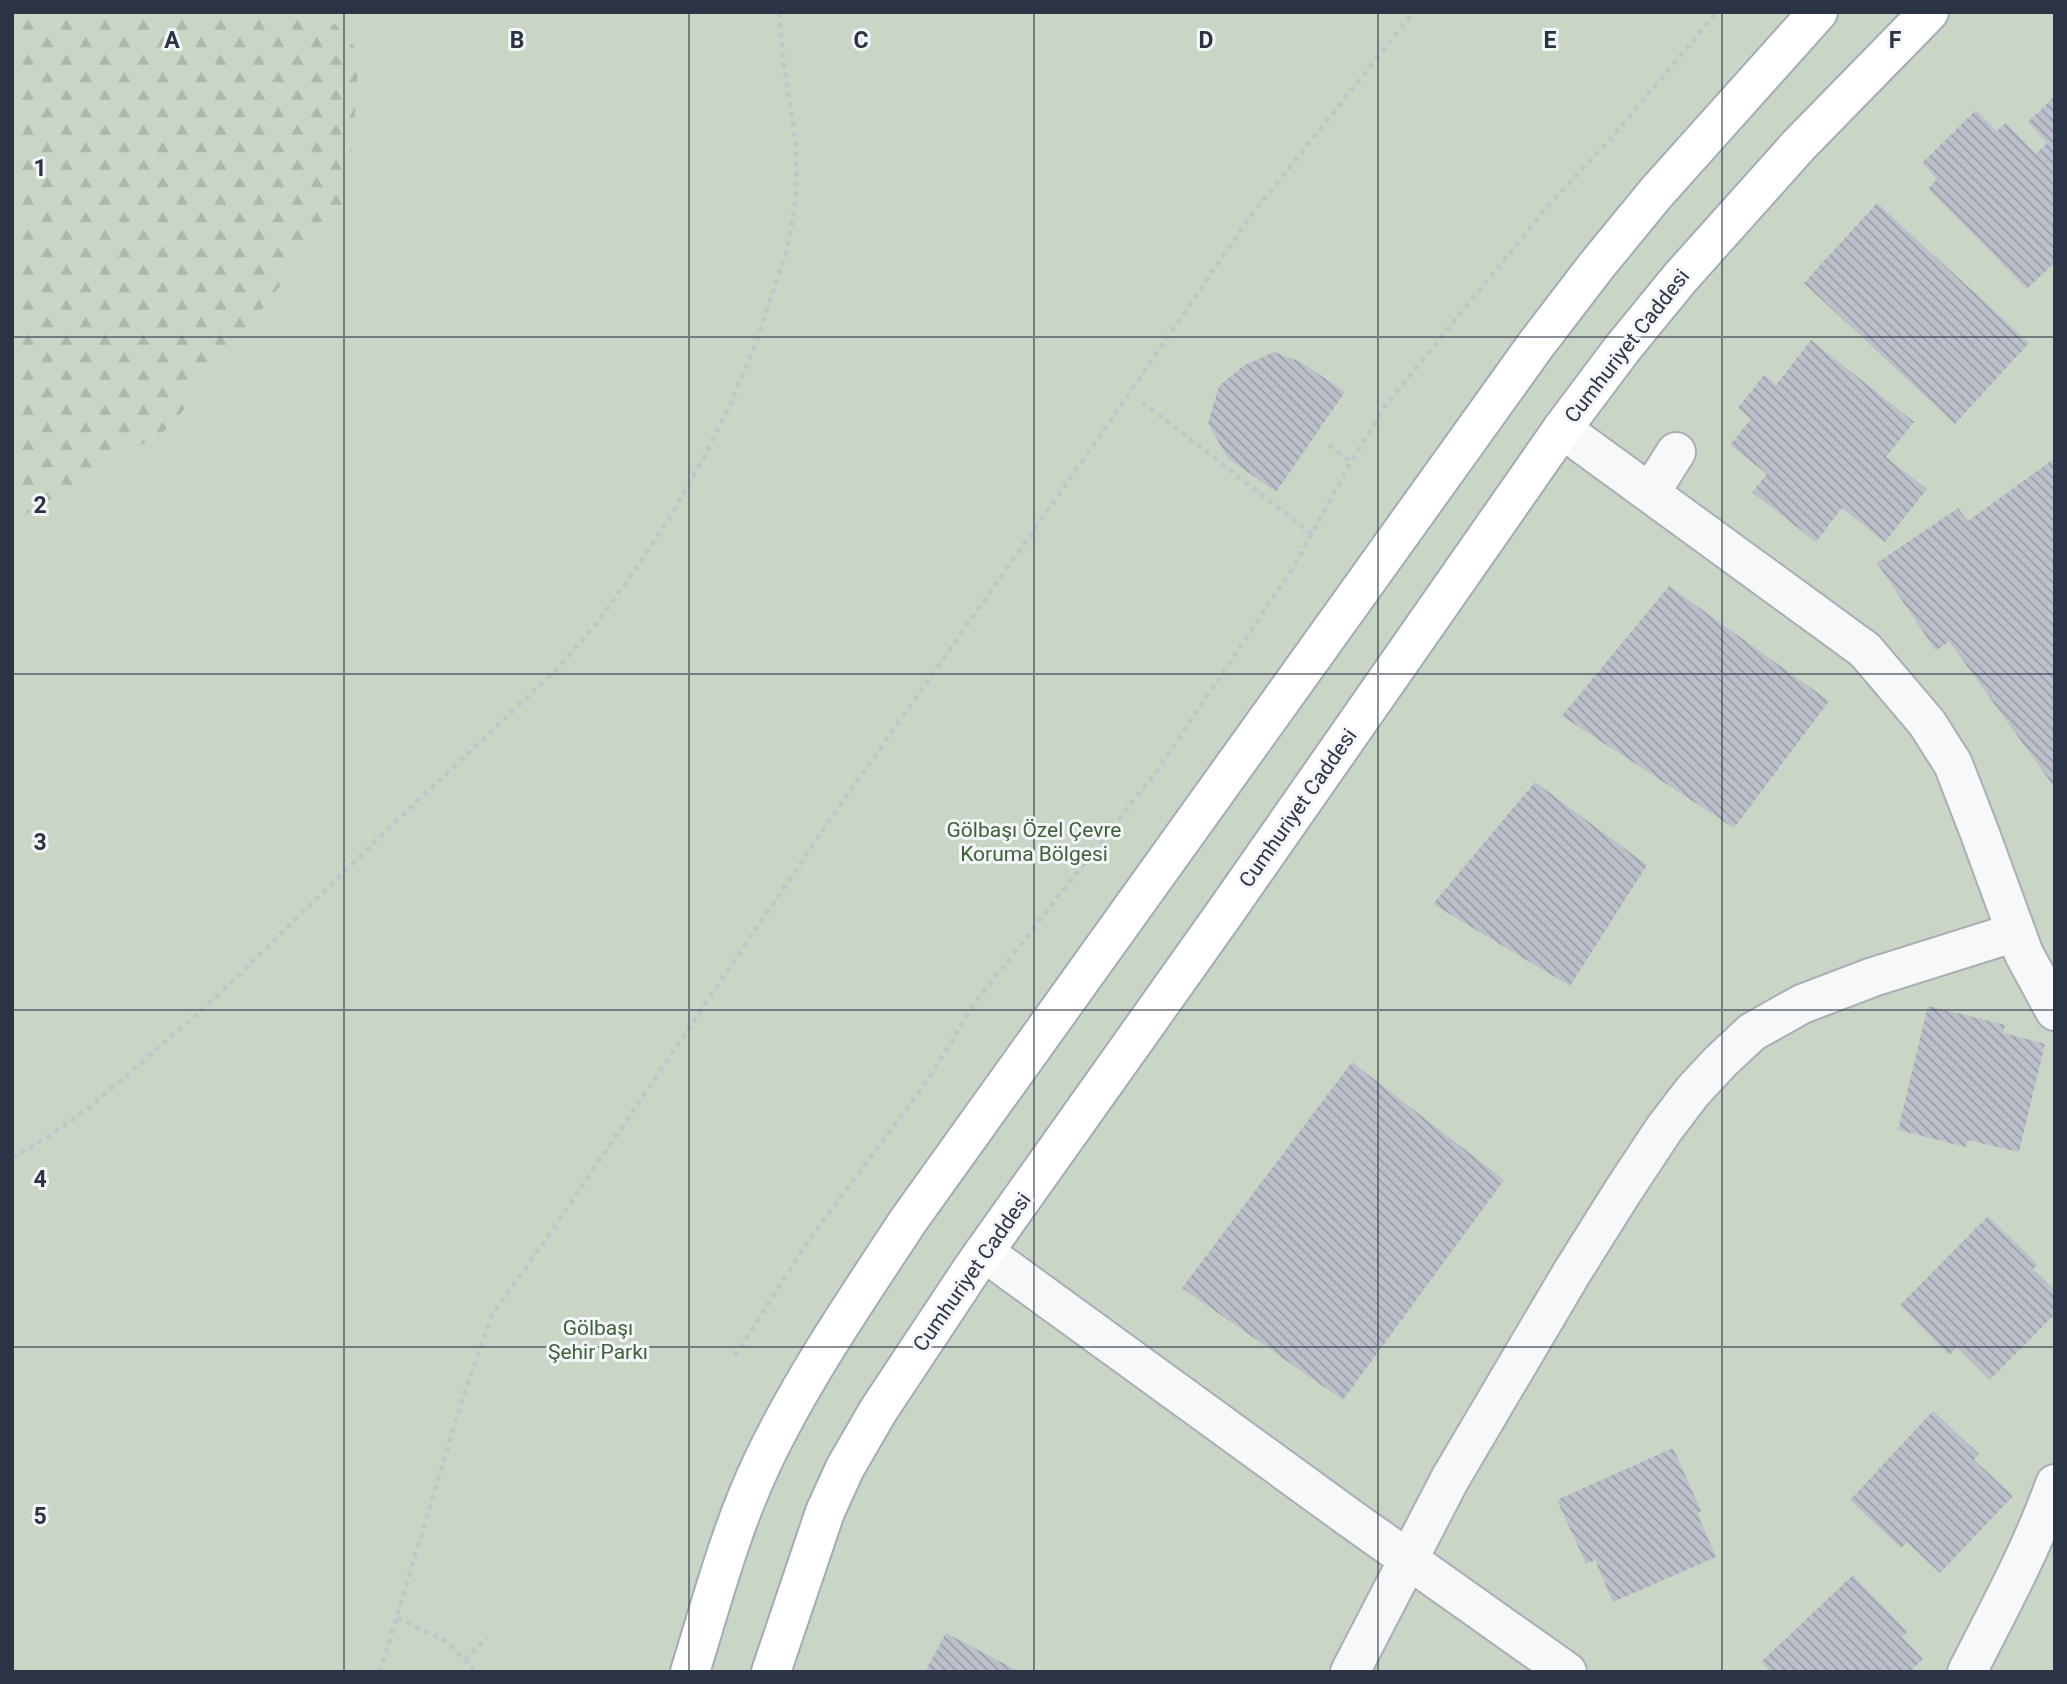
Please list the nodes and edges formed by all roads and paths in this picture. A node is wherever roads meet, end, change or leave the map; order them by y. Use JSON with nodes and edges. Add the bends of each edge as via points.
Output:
{"nodes":[{"id":1,"x":779,"y":12,"type":"edge"},
{"id":2,"x":1414,"y":12,"type":"edge"},
{"id":3,"x":1717,"y":12,"type":"edge"},
{"id":4,"x":1818,"y":12,"type":"edge"},
{"id":5,"x":1929,"y":12,"type":"edge"},
{"id":6,"x":1142,"y":402,"type":"dead end"},
{"id":7,"x":1562,"y":429,"type":"junction"},
{"id":8,"x":1329,"y":445,"type":"dead end"},
{"id":9,"x":1676,"y":452,"type":"dead end"},
{"id":10,"x":1351,"y":463,"type":"junction"},
{"id":11,"x":1650,"y":493,"type":"junction"},
{"id":12,"x":1312,"y":534,"type":"junction"},
{"id":13,"x":2032,"y":945,"type":"edge"},
{"id":14,"x":2055,"y":1011,"type":"edge"},
{"id":15,"x":12,"y":1157,"type":"edge"},
{"id":16,"x":984,"y":1252,"type":"junction"},
{"id":17,"x":734,"y":1356,"type":"dead end"},
{"id":18,"x":2055,"y":1484,"type":"edge"},
{"id":19,"x":1409,"y":1560,"type":"junction"},
{"id":20,"x":397,"y":1618,"type":"junction"},
{"id":21,"x":488,"y":1636,"type":"dead end"},
{"id":22,"x":465,"y":1660,"type":"junction"},
{"id":23,"x":380,"y":1672,"type":"edge"},
{"id":24,"x":473,"y":1672,"type":"edge"},
{"id":25,"x":690,"y":1672,"type":"edge"},
{"id":26,"x":771,"y":1672,"type":"edge"},
{"id":27,"x":1350,"y":1672,"type":"edge"},
{"id":28,"x":1567,"y":1672,"type":"edge"},
{"id":29,"x":1967,"y":1672,"type":"edge"}],
"edges":[{"from":1,"to":15,"type":"path","via":[[796,145],[797,181],[787,250],[733,398],[686,489],[638,566],[558,668],[212,1001],[90,1107]]},
{"from":2,"to":20,"type":"path","via":[[1252,214],[492,1315],[461,1400]]},
{"from":3,"to":10,"type":"path","via":[[1549,205],[1385,406]]},
{"from":4,"to":25,"type":"main road","via":[[1656,193],[1535,346],[908,1221],[845,1317],[762,1462]]},
{"from":5,"to":7,"type":"main road","name":"Cumhuriyet Caddesi","via":[[1798,146],[1680,278]]},
{"from":6,"to":12,"type":"path"},
{"from":7,"to":11,"type":"street"},
{"from":7,"to":16,"type":"main road","name":"Cumhuriyet Caddesi"},
{"from":8,"to":10,"type":"path"},
{"from":9,"to":11,"type":"street"},
{"from":10,"to":12,"type":"path"},
{"from":11,"to":13,"type":"street","via":[[1865,650],[1927,723],[1952,764]]},
{"from":12,"to":17,"type":"path","via":[[1157,771],[977,1000],[929,1078],[808,1241]]},
{"from":13,"to":14,"type":"street"},
{"from":13,"to":19,"type":"street","via":[[1873,977],[1802,1004],[1752,1032],[1720,1062],[1664,1129],[1571,1274],[1450,1479]]},
{"from":16,"to":19,"type":"street"},
{"from":16,"to":26,"type":"main road","name":"Cumhuriyet Caddesi","via":[[885,1399],[845,1468]]},
{"from":18,"to":29,"type":"street"},
{"from":19,"to":27,"type":"street"},
{"from":19,"to":28,"type":"street"},
{"from":20,"to":22,"type":"path","via":[[446,1641]]},
{"from":20,"to":23,"type":"path"},
{"from":21,"to":22,"type":"path"},
{"from":22,"to":24,"type":"path"}]}
